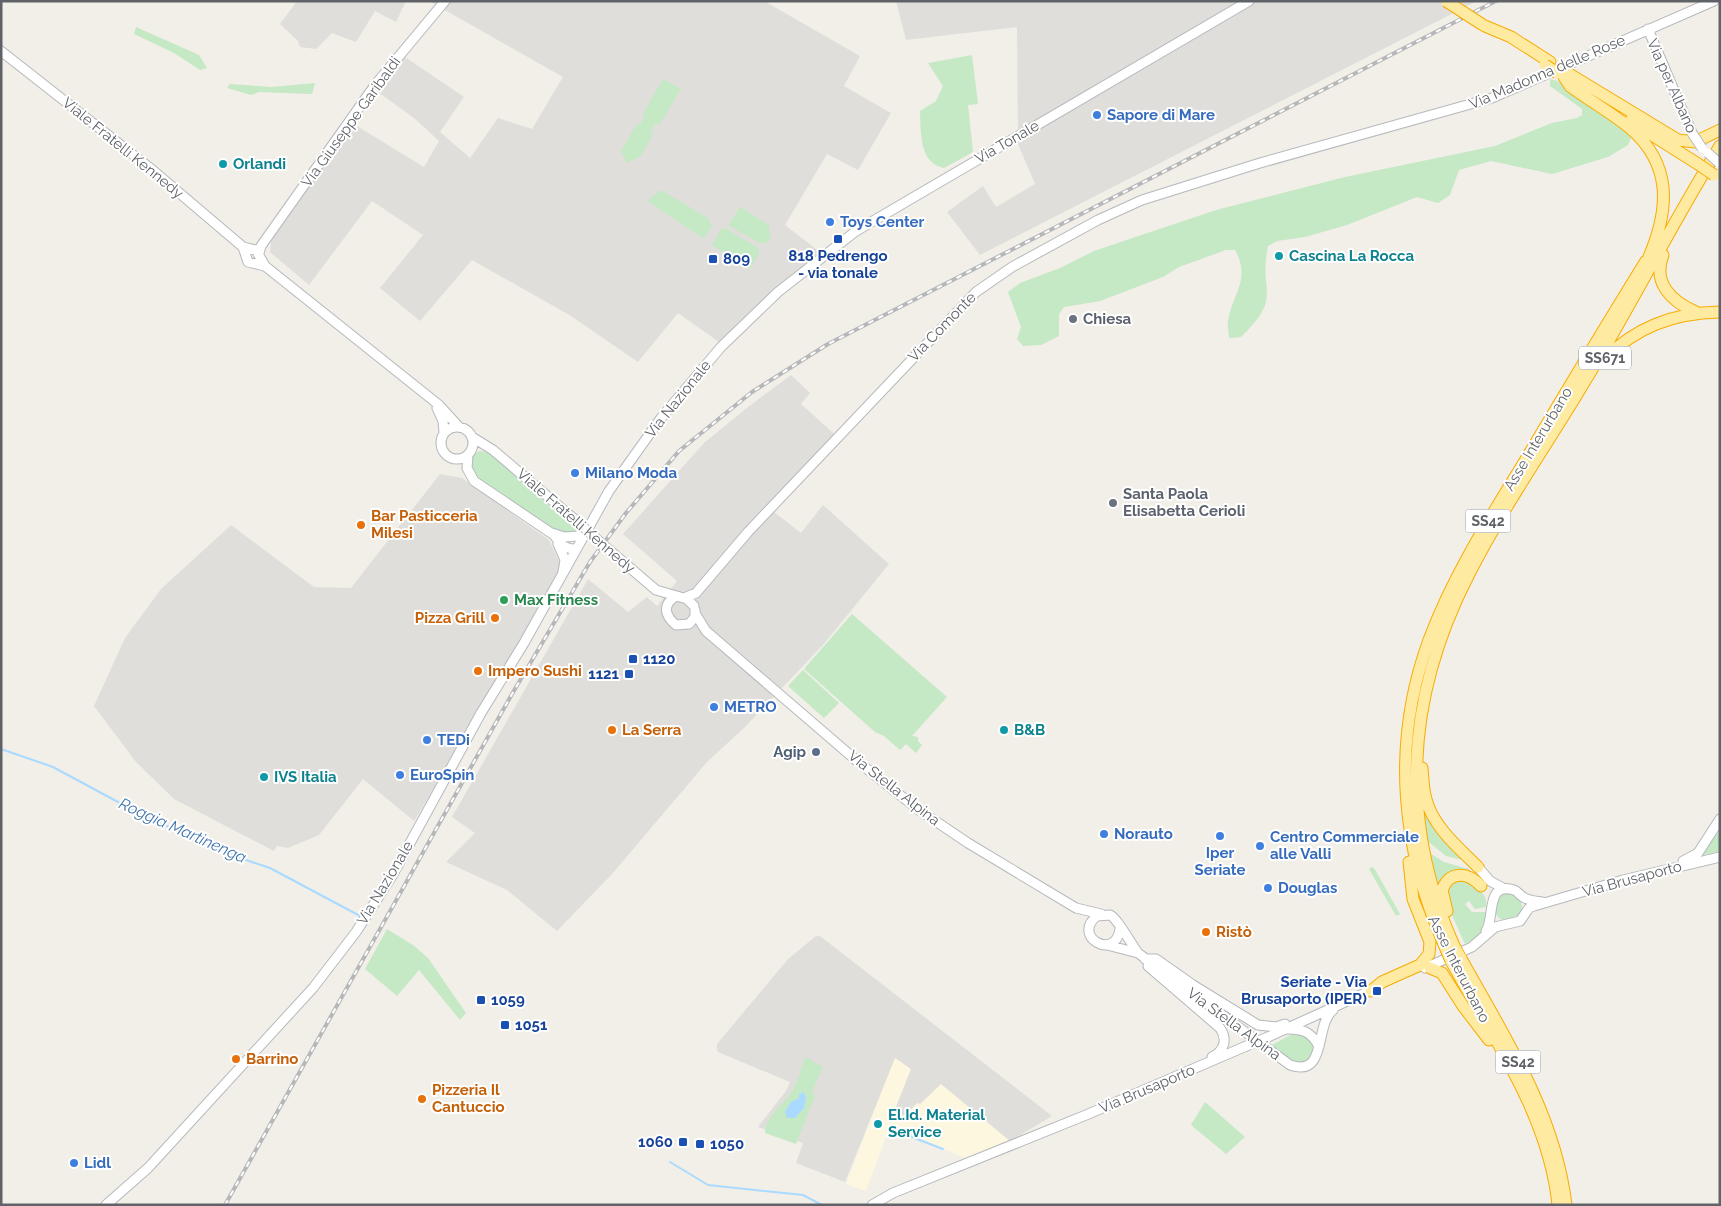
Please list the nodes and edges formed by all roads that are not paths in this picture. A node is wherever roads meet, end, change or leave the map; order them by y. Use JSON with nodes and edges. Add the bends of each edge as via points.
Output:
{"nodes":[{"id":1,"x":445,"y":1,"type":"edge"},
{"id":2,"x":1249,"y":1,"type":"edge"},
{"id":3,"x":1446,"y":1,"type":"edge"},
{"id":4,"x":1714,"y":1,"type":"edge"},
{"id":5,"x":1648,"y":30,"type":"junction"},
{"id":6,"x":1,"y":51,"type":"edge"},
{"id":7,"x":1561,"y":73,"type":"junction"},
{"id":8,"x":1720,"y":130,"type":"edge"},
{"id":9,"x":1720,"y":146,"type":"edge"},
{"id":10,"x":1260,"y":162,"type":"joint"},
{"id":11,"x":1719,"y":164,"type":"edge"},
{"id":12,"x":1717,"y":177,"type":"edge"},
{"id":13,"x":1695,"y":186,"type":"junction"},
{"id":14,"x":1674,"y":221,"type":"junction"},
{"id":15,"x":243,"y":247,"type":"junction"},
{"id":16,"x":257,"y":251,"type":"junction"},
{"id":17,"x":246,"y":257,"type":"junction"},
{"id":18,"x":1649,"y":257,"type":"junction"},
{"id":19,"x":253,"y":264,"type":"junction"},
{"id":20,"x":265,"y":266,"type":"junction"},
{"id":21,"x":773,"y":297,"type":"joint"},
{"id":22,"x":1696,"y":312,"type":"junction"},
{"id":23,"x":1720,"y":312,"type":"edge"},
{"id":24,"x":434,"y":402,"type":"junction"},
{"id":25,"x":459,"y":426,"type":"junction"},
{"id":26,"x":444,"y":432,"type":"junction"},
{"id":27,"x":472,"y":437,"type":"junction"},
{"id":28,"x":1546,"y":444,"type":"junction"},
{"id":29,"x":469,"y":453,"type":"junction"},
{"id":30,"x":496,"y":453,"type":"junction"},
{"id":31,"x":453,"y":459,"type":"junction"},
{"id":32,"x":474,"y":481,"type":"junction"},
{"id":33,"x":596,"y":513,"type":"junction"},
{"id":34,"x":552,"y":534,"type":"junction"},
{"id":35,"x":579,"y":536,"type":"joint"},
{"id":36,"x":576,"y":549,"type":"junction"},
{"id":37,"x":563,"y":572,"type":"junction"},
{"id":38,"x":656,"y":590,"type":"junction"},
{"id":39,"x":696,"y":593,"type":"junction"},
{"id":40,"x":680,"y":597,"type":"junction"},
{"id":41,"x":666,"y":610,"type":"junction"},
{"id":42,"x":695,"y":610,"type":"junction"},
{"id":43,"x":685,"y":626,"type":"junction"},
{"id":44,"x":706,"y":631,"type":"junction"},
{"id":45,"x":1422,"y":712,"type":"junction"},
{"id":46,"x":1720,"y":820,"type":"edge"},
{"id":47,"x":1720,"y":826,"type":"edge"},
{"id":48,"x":1406,"y":829,"type":"junction"},
{"id":49,"x":1720,"y":832,"type":"edge"},
{"id":50,"x":1720,"y":859,"type":"edge"},
{"id":51,"x":1478,"y":867,"type":"joint"},
{"id":52,"x":1643,"y":874,"type":"junction"},
{"id":53,"x":1481,"y":886,"type":"joint"},
{"id":54,"x":1505,"y":889,"type":"junction"},
{"id":55,"x":1524,"y":898,"type":"junction"},
{"id":56,"x":1491,"y":901,"type":"junction"},
{"id":57,"x":1545,"y":902,"type":"junction"},
{"id":58,"x":1076,"y":908,"type":"junction"},
{"id":59,"x":1101,"y":914,"type":"junction"},
{"id":60,"x":1526,"y":914,"type":"junction"},
{"id":61,"x":1492,"y":915,"type":"junction"},
{"id":62,"x":1503,"y":924,"type":"junction"},
{"id":63,"x":1120,"y":929,"type":"junction"},
{"id":64,"x":1089,"y":930,"type":"junction"},
{"id":65,"x":1107,"y":945,"type":"junction"},
{"id":66,"x":1456,"y":952,"type":"junction"},
{"id":67,"x":1141,"y":956,"type":"junction"},
{"id":68,"x":1425,"y":968,"type":"junction"},
{"id":69,"x":1371,"y":991,"type":"junction"},
{"id":70,"x":1342,"y":1004,"type":"junction"},
{"id":71,"x":1326,"y":1011,"type":"junction"},
{"id":72,"x":1285,"y":1029,"type":"junction"},
{"id":73,"x":1319,"y":1047,"type":"junction"},
{"id":74,"x":1197,"y":1068,"type":"junction"},
{"id":75,"x":1514,"y":1073,"type":"junction"},
{"id":76,"x":1556,"y":1174,"type":"junction"},
{"id":77,"x":1562,"y":1201,"type":"edge"},
{"id":78,"x":105,"y":1204,"type":"edge"},
{"id":79,"x":872,"y":1205,"type":"edge"}],
"edges":[{"from":1,"to":16,"type":"street","name":"Via Giuseppe Garibaldi","via":[[375,85]]},
{"from":2,"to":21,"type":"street","name":"Via Tonale","via":[[891,209],[840,242]]},
{"from":3,"to":7,"type":"highway","bridge":true},
{"from":4,"to":5,"type":"street","name":"Via Madonna delle Rose"},
{"from":5,"to":10,"type":"street","name":"Via Madonna delle Rose","via":[[1492,98]]},
{"from":5,"to":11,"type":"street","name":"Via per Albano","bridge":true,"via":[[1692,133]]},
{"from":6,"to":15,"type":"street","name":"Viale Fratelli Kennedy","via":[[150,168]]},
{"from":7,"to":8,"type":"highway","via":[[1678,140],[1695,142]]},
{"from":7,"to":12,"type":"highway","bridge":true},
{"from":7,"to":18,"type":"highway","via":[[1570,86],[1630,128],[1646,145],[1659,168],[1664,190],[1663,218]]},
{"from":9,"to":13,"type":"highway","number":"SS42"},
{"from":10,"to":39,"type":"street","name":"Via Comonte","via":[[1121,209],[990,281],[907,363],[748,532]]},
{"from":13,"to":14,"type":"highway","number":"SS42"},
{"from":13,"to":22,"type":"highway","via":[[1695,196],[1667,245],[1659,268],[1662,283],[1670,296],[1679,305]]},
{"from":14,"to":18,"type":"highway","name":"Asse Interurbano"},
{"from":14,"to":28,"type":"highway","number":"SS42","via":[[1624,317]]},
{"from":15,"to":16,"type":"street","name":"Viale Fratelli Kennedy"},
{"from":15,"to":17,"type":"street"},
{"from":16,"to":17,"type":"street","via":[[248,252]]},
{"from":16,"to":19,"type":"street","via":[[258,262]]},
{"from":16,"to":20,"type":"street","name":"Viale Fratelli Kennedy"},
{"from":17,"to":19,"type":"street"},
{"from":18,"to":48,"type":"highway","name":"Asse Interurbano","number":"SS42","via":[[1487,523],[1429,639],[1417,678],[1410,718],[1404,812]]},
{"from":19,"to":20,"type":"street","name":"Viale Fratelli Kennedy"},
{"from":20,"to":24,"type":"street","name":"Viale Fratelli Kennedy"},
{"from":21,"to":33,"type":"street","name":"Via Nazionale","via":[[721,347],[673,402]]},
{"from":22,"to":23,"type":"highway","number":"SS671"},
{"from":22,"to":28,"type":"highway","number":"SS671","via":[[1652,324],[1618,345],[1601,362],[1558,432]]},
{"from":24,"to":25,"type":"street","name":"Viale Fratelli Kennedy"},
{"from":24,"to":26,"type":"street","name":"Viale Fratelli Kennedy","via":[[444,421]]},
{"from":25,"to":26,"type":"street"},
{"from":25,"to":27,"type":"street","name":"Viale Fratelli Kennedy"},
{"from":26,"to":31,"type":"street","name":"Viale Fratelli Kennedy","via":[[441,448]]},
{"from":27,"to":29,"type":"street"},
{"from":27,"to":30,"type":"street","name":"Viale Fratelli Kennedy"},
{"from":28,"to":45,"type":"highway","name":"Asse Interurbano","number":"SS42","via":[[1482,549],[1460,592],[1440,642]]},
{"from":29,"to":30,"type":"street","via":[[481,449]]},
{"from":29,"to":31,"type":"street"},
{"from":29,"to":32,"type":"street","via":[[467,468]]},
{"from":30,"to":38,"type":"street","name":"Viale Fratelli Kennedy","bridge":true},
{"from":31,"to":32,"type":"street","name":"Viale Fratelli Kennedy"},
{"from":32,"to":34,"type":"street","name":"Viale Fratelli Kennedy"},
{"from":33,"to":35,"type":"street","name":"Via Nazionale"},
{"from":33,"to":36,"type":"street","name":"Via Nazionale"},
{"from":34,"to":35,"type":"street","name":"Viale Fratelli Kennedy"},
{"from":34,"to":36,"type":"street","name":"Viale Fratelli Kennedy","via":[[568,541]]},
{"from":34,"to":37,"type":"street","name":"Viale Fratelli Kennedy","via":[[563,553]]},
{"from":36,"to":37,"type":"street","name":"Via Nazionale"},
{"from":37,"to":78,"type":"street","name":"Via Nazionale","via":[[392,876],[356,932],[313,988],[148,1168]]},
{"from":38,"to":40,"type":"street","name":"Viale Fratelli Kennedy"},
{"from":38,"to":41,"type":"street","name":"Viale Fratelli Kennedy"},
{"from":39,"to":40,"type":"street"},
{"from":39,"to":42,"type":"street"},
{"from":40,"to":41,"type":"street","via":[[669,601]]},
{"from":40,"to":42,"type":"street"},
{"from":41,"to":43,"type":"street","via":[[671,621]]},
{"from":42,"to":43,"type":"street","via":[[693,620]]},
{"from":42,"to":44,"type":"street","name":"Via Stella Alpina"},
{"from":43,"to":44,"type":"street","name":"Via Stella Alpina"},
{"from":44,"to":58,"type":"street","name":"Via Stella Alpina","via":[[902,798],[968,843]]},
{"from":45,"to":51,"type":"highway","via":[[1422,762],[1428,807],[1439,826]]},
{"from":45,"to":66,"type":"highway","name":"Asse Interurbano","number":"SS42","via":[[1415,786],[1421,845],[1436,902]]},
{"from":46,"to":52,"type":"street","via":[[1698,853]]},
{"from":47,"to":49,"type":"street"},
{"from":48,"to":66,"type":"highway","name":"Asse Interurbano","number":"SS42","via":[[1427,904]]},
{"from":48,"to":69,"type":"highway","via":[[1413,899],[1430,942],[1430,950],[1420,965],[1382,982]]},
{"from":50,"to":52,"type":"street","name":"Via Brusaporto"},
{"from":51,"to":54,"type":"street","name":"Via Brusaporto","via":[[1490,881]]},
{"from":52,"to":57,"type":"street","name":"Via Brusaporto"},
{"from":53,"to":56,"type":"street"},
{"from":53,"to":66,"type":"highway","via":[[1472,877],[1458,874],[1448,879],[1442,890]]},
{"from":54,"to":55,"type":"street","name":"Via Brusaporto","via":[[1515,890]]},
{"from":54,"to":56,"type":"street"},
{"from":55,"to":57,"type":"street","name":"Via Brusaporto"},
{"from":55,"to":60,"type":"street"},
{"from":56,"to":61,"type":"street"},
{"from":57,"to":60,"type":"street","name":"Via Brusaporto","via":[[1529,908]]},
{"from":58,"to":59,"type":"street","name":"Via Stella Alpina"},
{"from":58,"to":64,"type":"street","name":"Via Stella Alpina"},
{"from":59,"to":63,"type":"street","name":"Via Stella Alpina","via":[[1114,917]]},
{"from":59,"to":64,"type":"street","via":[[1091,922]]},
{"from":60,"to":62,"type":"street","name":"Via Brusaporto","via":[[1511,925]]},
{"from":61,"to":62,"type":"street"},
{"from":61,"to":68,"type":"street","name":"Via Brusaporto","via":[[1488,930],[1480,937],[1428,963]]},
{"from":62,"to":68,"type":"street","name":"Via Brusaporto","via":[[1495,927],[1472,948]]},
{"from":63,"to":65,"type":"street","via":[[1116,939]]},
{"from":63,"to":67,"type":"street","name":"Via Stella Alpina"},
{"from":64,"to":65,"type":"street","name":"Via Stella Alpina","via":[[1093,940]]},
{"from":65,"to":67,"type":"street","name":"Via Stella Alpina"},
{"from":66,"to":75,"type":"highway","name":"Asse Interurbano","number":"SS42"},
{"from":66,"to":76,"type":"highway","name":"Asse Interurbano","number":"SS42","via":[[1536,1099]]},
{"from":67,"to":71,"type":"street","name":"Via Stella Alpina","via":[[1156,959],[1258,1025],[1276,1027],[1305,1015]]},
{"from":67,"to":73,"type":"street","name":"Via Stella Alpina","via":[[1290,1065],[1297,1068],[1309,1065]]},
{"from":67,"to":74,"type":"street","via":[[1149,968],[1224,1033],[1220,1052]]},
{"from":68,"to":69,"type":"street","name":"Via Brusaporto"},
{"from":68,"to":75,"type":"highway","via":[[1442,973],[1500,1058]]},
{"from":69,"to":70,"type":"street","name":"Via Brusaporto"},
{"from":70,"to":71,"type":"street","name":"Via Brusaporto"},
{"from":70,"to":73,"type":"street","name":"Via Stella Alpina","via":[[1326,1018]]},
{"from":71,"to":72,"type":"street","name":"Via Brusaporto"},
{"from":72,"to":73,"type":"street","name":"Via Stella Alpina","via":[[1309,1033]]},
{"from":72,"to":74,"type":"street","name":"Via Brusaporto","bridge":true},
{"from":74,"to":79,"type":"street","name":"Via Brusaporto","via":[[893,1193]]},
{"from":75,"to":76,"type":"highway","name":"Asse Interurbano","number":"SS42"},
{"from":76,"to":77,"type":"highway","name":"Asse Interurbano","number":"SS42"}]}
